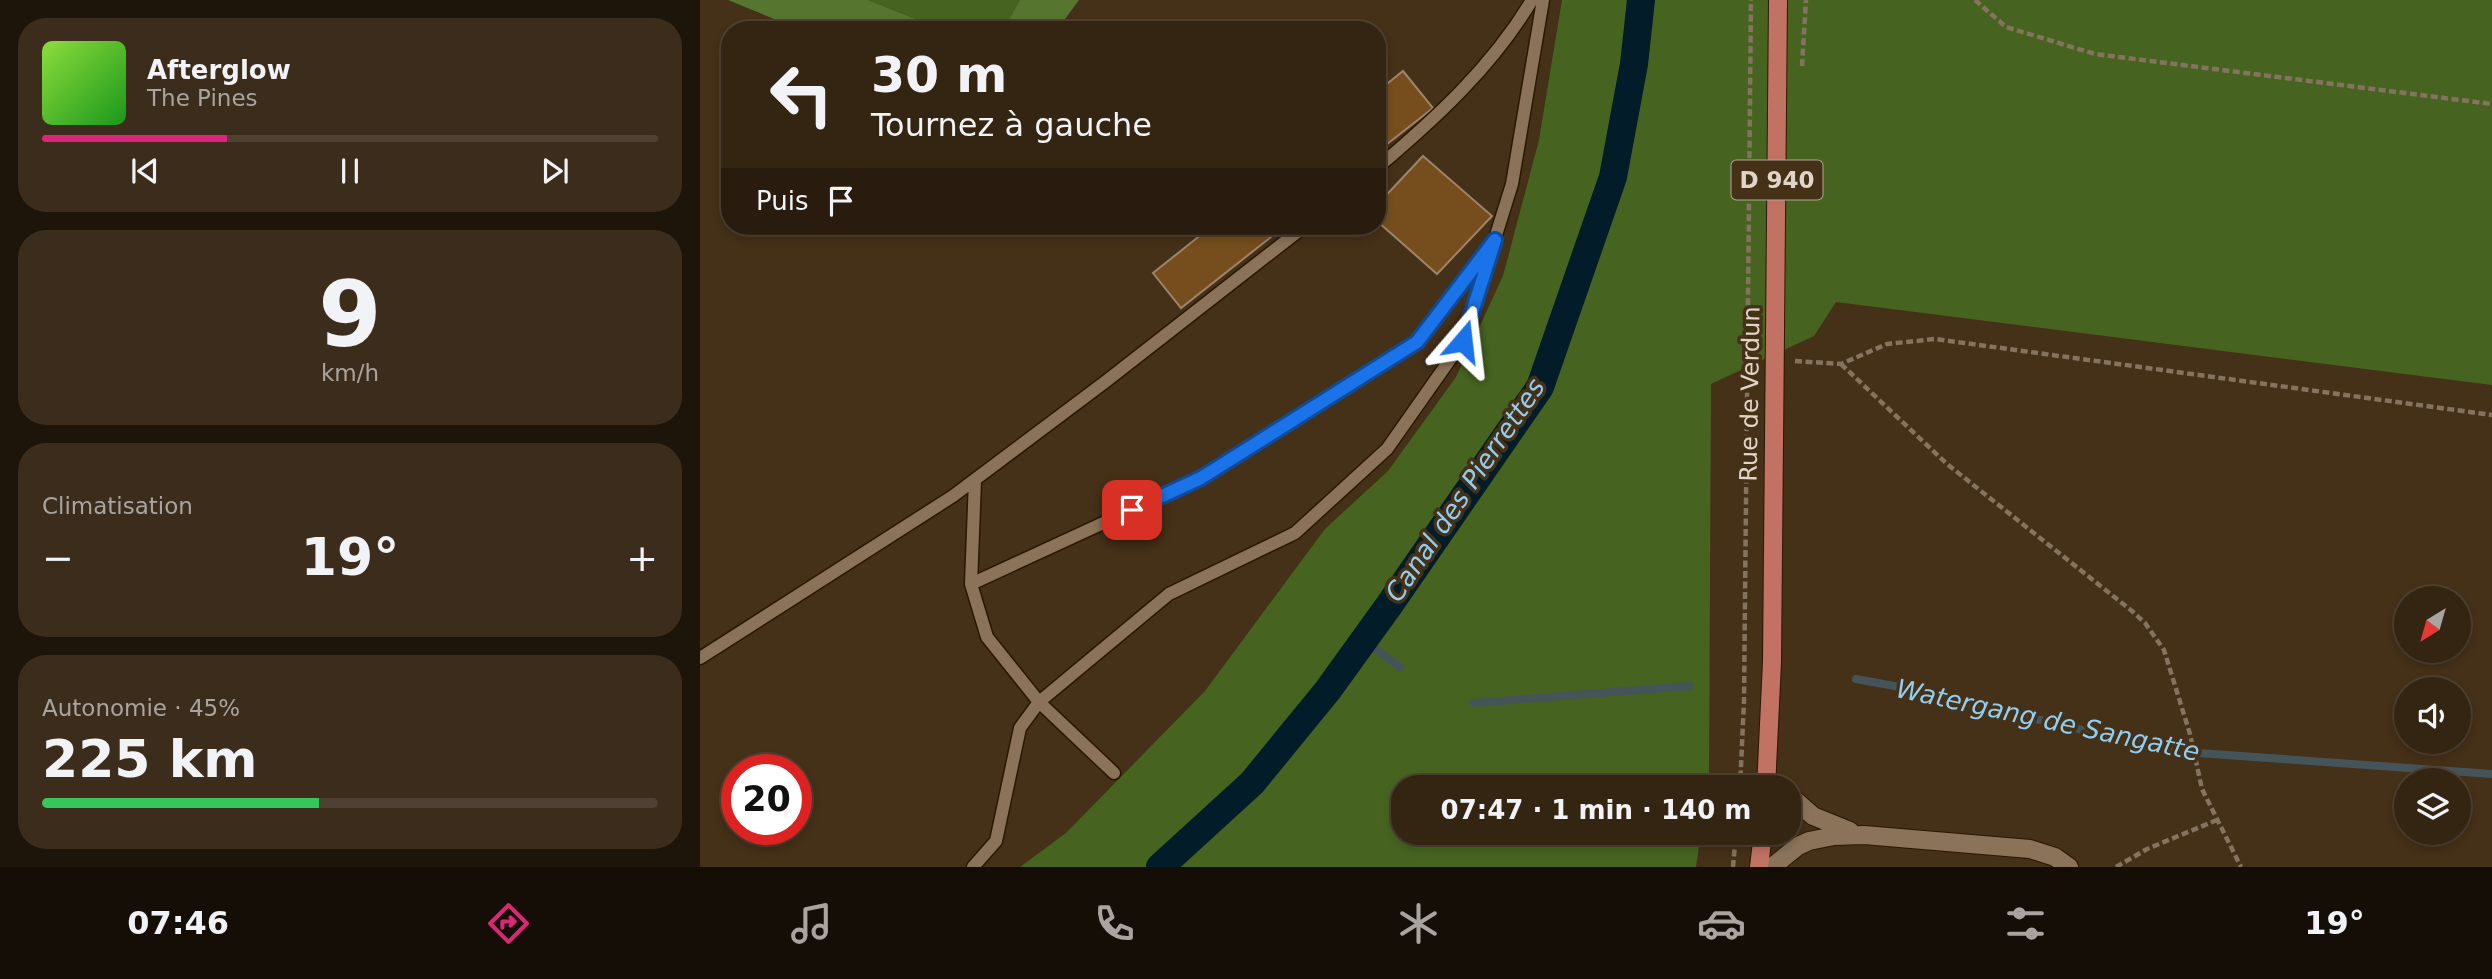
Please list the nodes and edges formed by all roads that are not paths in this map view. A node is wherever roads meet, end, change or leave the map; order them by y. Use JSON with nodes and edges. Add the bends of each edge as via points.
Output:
{"nodes":[{"id":1,"x":1532,"y":0,"type":"edge"},
{"id":2,"x":1543,"y":0,"type":"edge"},
{"id":3,"x":1778,"y":0,"type":"edge"},
{"id":4,"x":1386,"y":160,"type":"edge"},
{"id":5,"x":1293,"y":235,"type":"edge"},
{"id":6,"x":1495,"y":240,"type":"junction"},
{"id":7,"x":975,"y":480,"type":"junction"},
{"id":8,"x":971,"y":584,"type":"junction"},
{"id":9,"x":700,"y":658,"type":"edge"},
{"id":10,"x":1039,"y":702,"type":"junction"},
{"id":11,"x":1768,"y":768,"type":"junction"},
{"id":12,"x":1114,"y":773,"type":"dead end"},
{"id":13,"x":1767,"y":775,"type":"edge"},
{"id":14,"x":1773,"y":775,"type":"edge"},
{"id":15,"x":1801,"y":805,"type":"edge"},
{"id":16,"x":1864,"y":835,"type":"junction"},
{"id":17,"x":1762,"y":845,"type":"edge"},
{"id":18,"x":973,"y":867,"type":"edge"},
{"id":19,"x":1759,"y":867,"type":"edge"},
{"id":20,"x":1772,"y":867,"type":"edge"},
{"id":21,"x":2069,"y":867,"type":"edge"}],
"edges":[{"from":1,"to":4,"type":"lane","via":[[1472,82]]},
{"from":2,"to":6,"type":"lane","via":[[1512,184]]},
{"from":3,"to":11,"type":"main road","name":"Rue de Verdun","number":"D 940"},
{"from":5,"to":7,"type":"lane"},
{"from":6,"to":8,"type":"lane","via":[[1417,342],[1201,478]]},
{"from":6,"to":10,"type":"lane","via":[[1463,341],[1387,449],[1295,533],[1168,594]]},
{"from":7,"to":8,"type":"lane"},
{"from":7,"to":9,"type":"lane"},
{"from":8,"to":10,"type":"lane","via":[[987,637]]},
{"from":10,"to":12,"type":"lane"},
{"from":10,"to":18,"type":"lane","via":[[1020,728],[996,841]]},
{"from":11,"to":13,"type":"main road","name":"Rue de Verdun","number":"D 940"},
{"from":11,"to":14,"type":"street"},
{"from":15,"to":16,"type":"street","via":[[1813,816]]},
{"from":16,"to":20,"type":"street","via":[[1809,841]]},
{"from":16,"to":21,"type":"street","via":[[2030,849]]},
{"from":17,"to":19,"type":"main road"}]}
